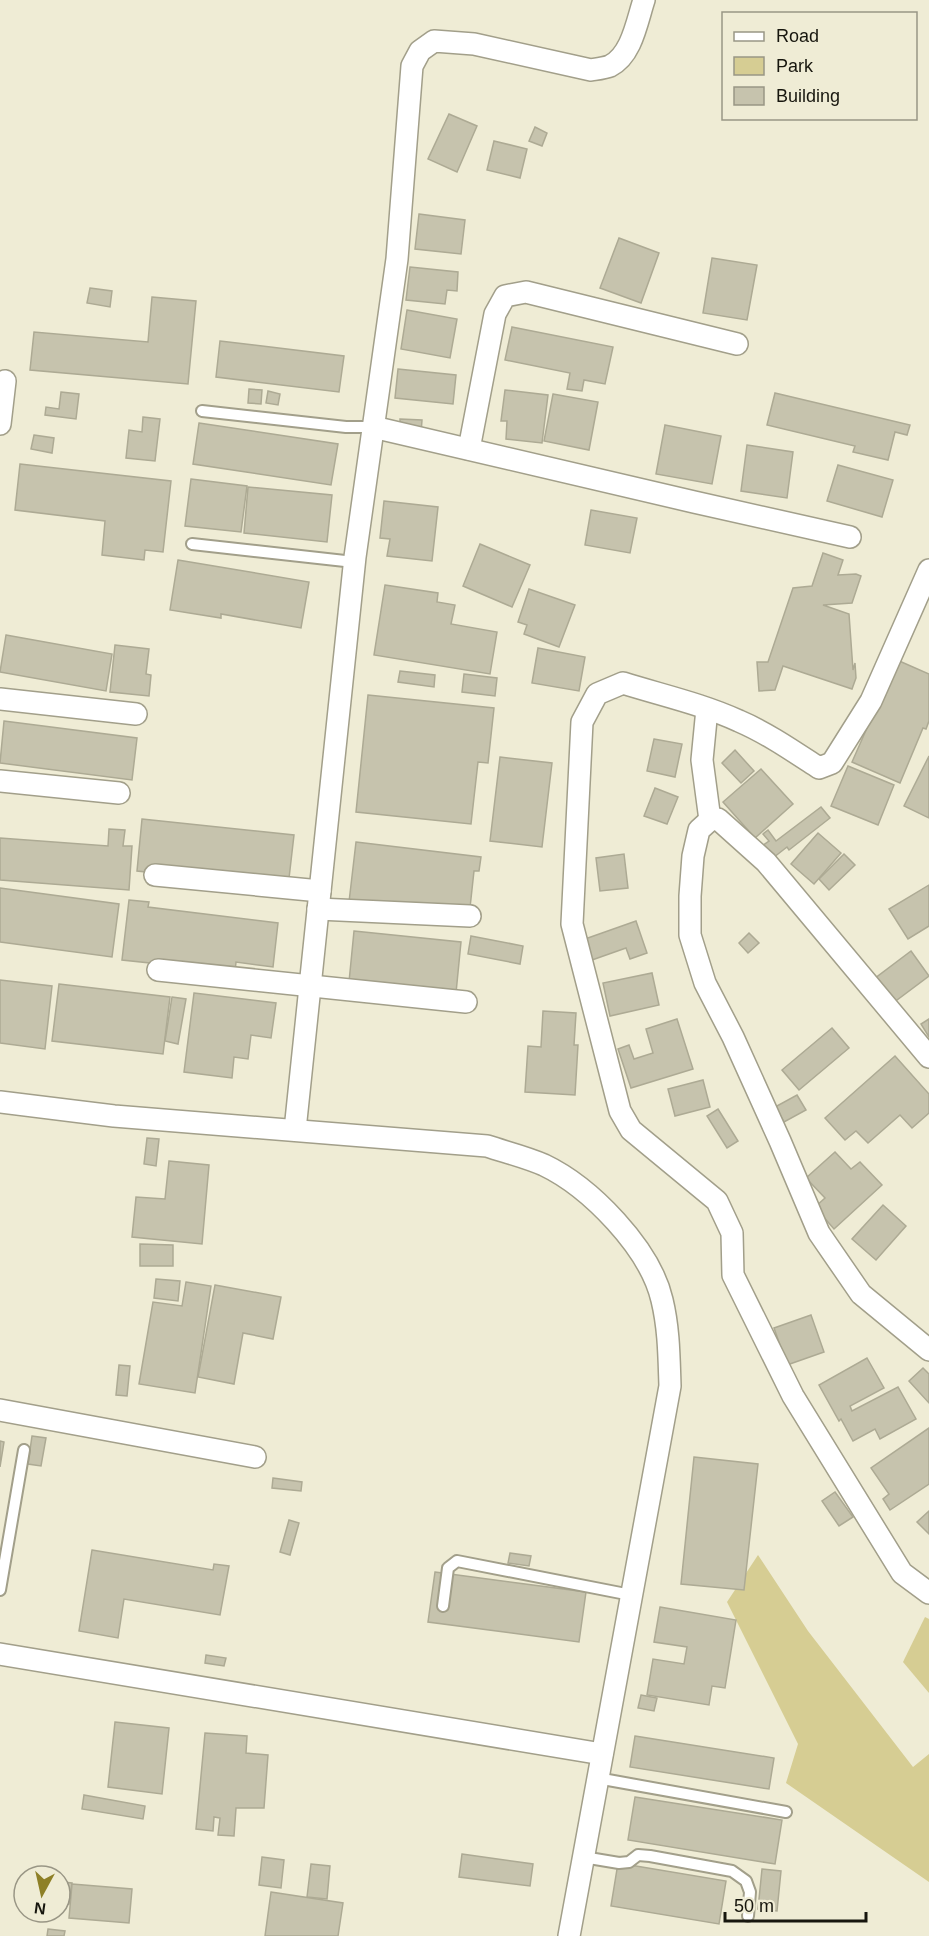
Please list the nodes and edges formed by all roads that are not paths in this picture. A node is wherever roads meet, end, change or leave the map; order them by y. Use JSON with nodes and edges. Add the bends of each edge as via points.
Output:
{"nodes":[{"id":1,"x":644,"y":0,"type":"edge"},
{"id":2,"x":737,"y":344,"type":"dead end"},
{"id":3,"x":5,"y":381,"type":"dead end"},
{"id":4,"x":202,"y":411,"type":"dead end"},
{"id":5,"x":0,"y":424,"type":"edge"},
{"id":6,"x":373,"y":427,"type":"junction"},
{"id":7,"x":470,"y":449,"type":"junction"},
{"id":8,"x":850,"y":537,"type":"dead end"},
{"id":9,"x":192,"y":544,"type":"dead end"},
{"id":10,"x":354,"y":562,"type":"junction"},
{"id":11,"x":929,"y":570,"type":"edge"},
{"id":12,"x":0,"y":699,"type":"edge"},
{"id":13,"x":707,"y":709,"type":"junction"},
{"id":14,"x":136,"y":714,"type":"dead end"},
{"id":15,"x":0,"y":782,"type":"edge"},
{"id":16,"x":119,"y":793,"type":"dead end"},
{"id":17,"x":710,"y":820,"type":"junction"},
{"id":18,"x":155,"y":875,"type":"dead end"},
{"id":19,"x":319,"y":900,"type":"junction"},
{"id":20,"x":471,"y":916,"type":"dead end"},
{"id":21,"x":158,"y":970,"type":"dead end"},
{"id":22,"x":310,"y":985,"type":"junction"},
{"id":23,"x":466,"y":1002,"type":"dead end"},
{"id":24,"x":929,"y":1057,"type":"edge"},
{"id":25,"x":0,"y":1102,"type":"edge"},
{"id":26,"x":295,"y":1130,"type":"junction"},
{"id":27,"x":929,"y":1350,"type":"edge"},
{"id":28,"x":0,"y":1410,"type":"edge"},
{"id":29,"x":24,"y":1450,"type":"dead end"},
{"id":30,"x":255,"y":1456,"type":"dead end"},
{"id":31,"x":0,"y":1590,"type":"edge"},
{"id":32,"x":929,"y":1593,"type":"edge"},
{"id":33,"x":632,"y":1595,"type":"junction"},
{"id":34,"x":443,"y":1606,"type":"dead end"},
{"id":35,"x":0,"y":1654,"type":"edge"},
{"id":36,"x":602,"y":1754,"type":"junction"},
{"id":37,"x":597,"y":1778,"type":"junction"},
{"id":38,"x":786,"y":1812,"type":"dead end"},
{"id":39,"x":583,"y":1857,"type":"junction"},
{"id":40,"x":748,"y":1916,"type":"dead end"},
{"id":41,"x":569,"y":1936,"type":"edge"}],
"edges":[{"from":1,"to":6,"type":"street","via":[[631,41],[610,66],[591,70],[474,44],[434,41],[420,51],[412,66],[397,260]]},
{"from":2,"to":7,"type":"street","via":[[526,292],[505,296],[495,314]]},
{"from":3,"to":5,"type":"street"},
{"from":4,"to":6,"type":"lane"},
{"from":6,"to":7,"type":"street"},
{"from":6,"to":10,"type":"street"},
{"from":7,"to":8,"type":"street"},
{"from":9,"to":10,"type":"lane"},
{"from":10,"to":19,"type":"street"},
{"from":11,"to":13,"type":"street","via":[[871,701],[832,763],[819,768],[739,721]]},
{"from":12,"to":14,"type":"street"},
{"from":13,"to":17,"type":"street","via":[[702,760]]},
{"from":13,"to":32,"type":"street","via":[[623,683],[597,694],[582,722],[572,924],[620,1110],[631,1130],[717,1201],[732,1233],[733,1275],[794,1396],[902,1573]]},
{"from":15,"to":16,"type":"street"},
{"from":17,"to":24,"type":"street","via":[[718,819],[766,862]]},
{"from":17,"to":27,"type":"street","via":[[699,830],[690,896],[690,935],[705,983],[733,1037],[819,1233],[861,1294]]},
{"from":18,"to":19,"type":"street"},
{"from":19,"to":20,"type":"street"},
{"from":19,"to":22,"type":"street"},
{"from":21,"to":22,"type":"street"},
{"from":22,"to":23,"type":"street"},
{"from":22,"to":26,"type":"street"},
{"from":25,"to":26,"type":"street","via":[[114,1116]]},
{"from":26,"to":33,"type":"street","via":[[487,1146],[543,1165],[581,1188],[643,1254],[662,1297],[669,1340],[670,1386]]},
{"from":28,"to":30,"type":"street"},
{"from":29,"to":31,"type":"lane"},
{"from":33,"to":34,"type":"lane","via":[[457,1561],[448,1568]]},
{"from":33,"to":36,"type":"street"},
{"from":35,"to":36,"type":"street"},
{"from":36,"to":37,"type":"street"},
{"from":37,"to":38,"type":"lane"},
{"from":37,"to":39,"type":"street"},
{"from":39,"to":40,"type":"lane","via":[[619,1863],[630,1862],[638,1855],[651,1856],[732,1871],[746,1881],[750,1892]]},
{"from":39,"to":41,"type":"street"}]}
